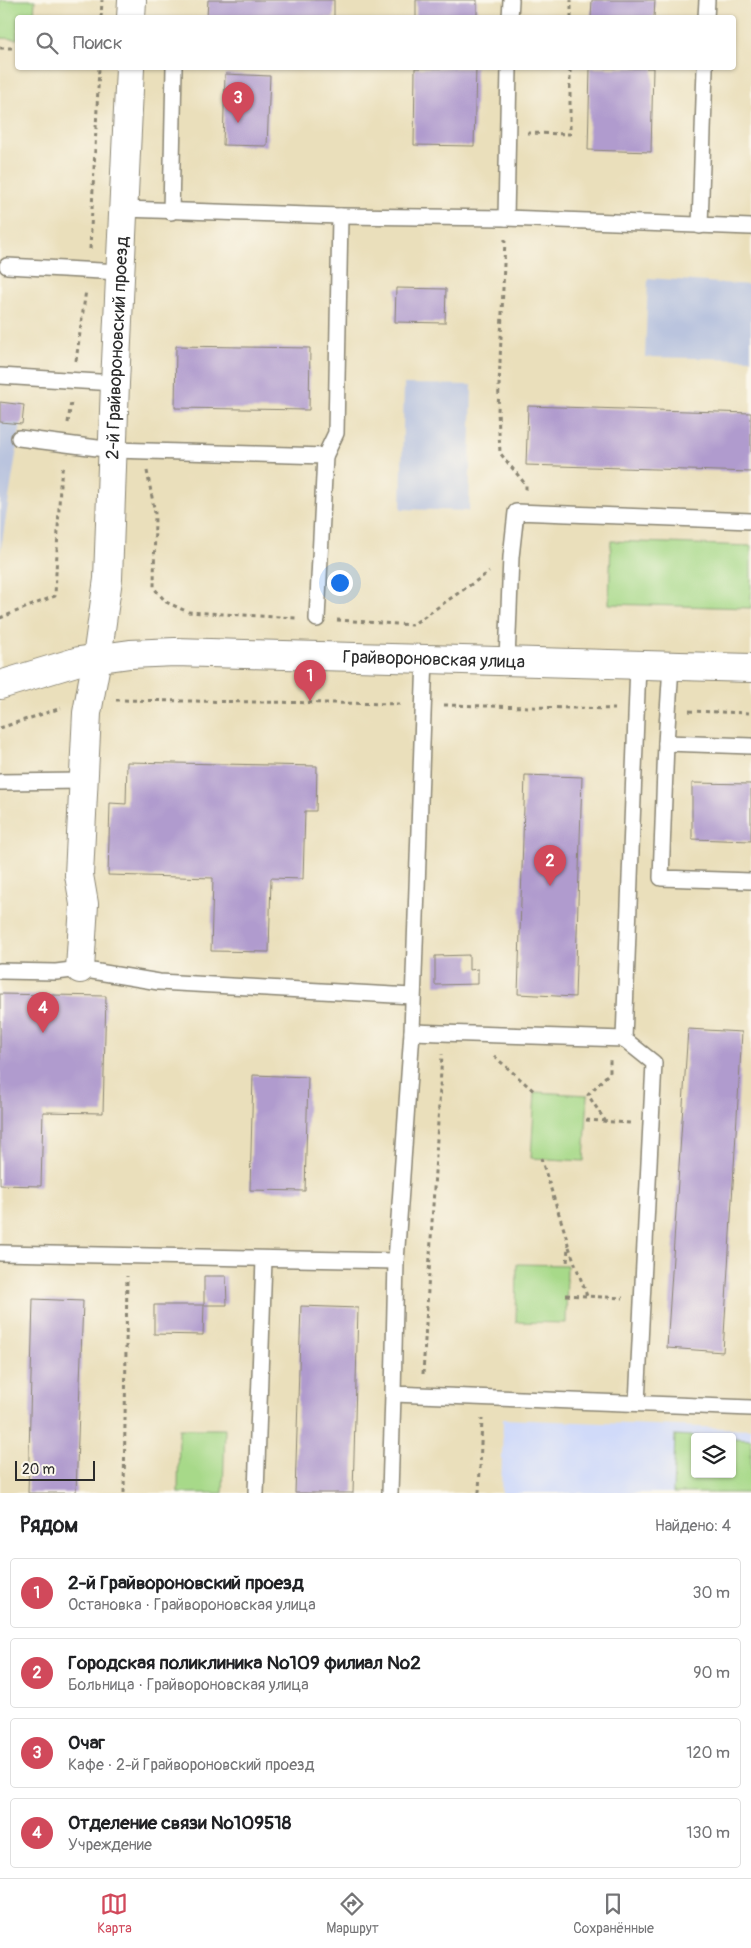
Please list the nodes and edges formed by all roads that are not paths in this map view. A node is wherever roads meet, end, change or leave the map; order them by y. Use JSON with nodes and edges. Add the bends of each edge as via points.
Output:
{"nodes":[{"id":1,"x":132,"y":0,"type":"edge"},
{"id":2,"x":511,"y":0,"type":"edge"},
{"id":3,"x":707,"y":0,"type":"edge"},
{"id":4,"x":132,"y":15,"type":"edge"},
{"id":5,"x":510,"y":15,"type":"edge"},
{"id":6,"x":706,"y":15,"type":"edge"},
{"id":7,"x":130,"y":70,"type":"edge"},
{"id":8,"x":174,"y":70,"type":"edge"},
{"id":9,"x":509,"y":70,"type":"edge"},
{"id":10,"x":705,"y":70,"type":"edge"},
{"id":11,"x":123,"y":209,"type":"junction"},
{"id":12,"x":171,"y":212,"type":"junction"},
{"id":13,"x":340,"y":216,"type":"junction"},
{"id":14,"x":506,"y":218,"type":"junction"},
{"id":15,"x":700,"y":226,"type":"junction"},
{"id":16,"x":751,"y":227,"type":"edge"},
{"id":17,"x":7,"y":266,"type":"dead end"},
{"id":18,"x":120,"y":272,"type":"junction"},
{"id":19,"x":0,"y":376,"type":"edge"},
{"id":20,"x":115,"y":383,"type":"junction"},
{"id":21,"x":19,"y":438,"type":"dead end"},
{"id":22,"x":113,"y":450,"type":"junction"},
{"id":23,"x":325,"y":456,"type":"junction"},
{"id":24,"x":751,"y":521,"type":"edge"},
{"id":25,"x":317,"y":619,"type":"road end"},
{"id":26,"x":97,"y":658,"type":"junction"},
{"id":27,"x":425,"y":658,"type":"junction"},
{"id":28,"x":507,"y":660,"type":"junction"},
{"id":29,"x":638,"y":664,"type":"junction"},
{"id":30,"x":671,"y":666,"type":"junction"},
{"id":31,"x":751,"y":668,"type":"edge"},
{"id":32,"x":0,"y":684,"type":"edge"},
{"id":33,"x":666,"y":743,"type":"junction"},
{"id":34,"x":751,"y":746,"type":"edge"},
{"id":35,"x":84,"y":780,"type":"junction"},
{"id":36,"x":0,"y":782,"type":"edge"},
{"id":37,"x":751,"y":881,"type":"edge"},
{"id":38,"x":80,"y":969,"type":"junction"},
{"id":39,"x":0,"y":971,"type":"edge"},
{"id":40,"x":412,"y":996,"type":"junction"},
{"id":41,"x":412,"y":1032,"type":"junction"},
{"id":42,"x":618,"y":1039,"type":"junction"},
{"id":43,"x":0,"y":1253,"type":"edge"},
{"id":44,"x":264,"y":1259,"type":"junction"},
{"id":45,"x":396,"y":1261,"type":"junction"},
{"id":46,"x":392,"y":1394,"type":"junction"},
{"id":47,"x":636,"y":1404,"type":"junction"},
{"id":48,"x":751,"y":1408,"type":"edge"},
{"id":49,"x":256,"y":1493,"type":"edge"},
{"id":50,"x":390,"y":1493,"type":"edge"}],
"edges":[{"from":1,"to":4,"type":"main road"},
{"from":2,"to":5,"type":"lane"},
{"from":3,"to":6,"type":"lane"},
{"from":7,"to":11,"type":"main road","name":"2-й Грайвороновский проезд"},
{"from":8,"to":12,"type":"lane"},
{"from":9,"to":14,"type":"lane"},
{"from":10,"to":15,"type":"lane"},
{"from":11,"to":12,"type":"lane"},
{"from":11,"to":18,"type":"main road","name":"2-й Грайвороновский проезд"},
{"from":12,"to":13,"type":"lane"},
{"from":13,"to":14,"type":"lane"},
{"from":13,"to":23,"type":"lane","via":[[336,433]]},
{"from":14,"to":15,"type":"lane"},
{"from":15,"to":16,"type":"lane"},
{"from":17,"to":18,"type":"lane"},
{"from":18,"to":20,"type":"main road","name":"2-й Грайвороновский проезд"},
{"from":19,"to":20,"type":"lane"},
{"from":20,"to":22,"type":"main road","name":"2-й Грайвороновский проезд"},
{"from":21,"to":22,"type":"lane"},
{"from":22,"to":23,"type":"lane"},
{"from":22,"to":26,"type":"main road","name":"2-й Грайвороновский проезд","via":[[108,579]]},
{"from":23,"to":25,"type":"lane"},
{"from":24,"to":28,"type":"lane","via":[[516,512]]},
{"from":26,"to":27,"type":"main road","name":"Грайвороновская улица","via":[[175,652]]},
{"from":26,"to":32,"type":"main road","name":"Грайвороновская улица"},
{"from":26,"to":35,"type":"main road","name":"2-й Грайвороновский проезд","via":[[87,712]]},
{"from":27,"to":28,"type":"main road","name":"Грайвороновская улица"},
{"from":27,"to":40,"type":"lane"},
{"from":28,"to":29,"type":"main road","name":"Грайвороновская улица"},
{"from":29,"to":30,"type":"main road","name":"Грайвороновская улица"},
{"from":29,"to":42,"type":"lane"},
{"from":30,"to":31,"type":"main road","name":"Грайвороновская улица"},
{"from":30,"to":33,"type":"lane"},
{"from":33,"to":34,"type":"lane"},
{"from":33,"to":37,"type":"lane","via":[[660,878]]},
{"from":35,"to":36,"type":"lane"},
{"from":35,"to":38,"type":"main road","name":"2-й Грайвороновский проезд","via":[[79,874],[84,904]]},
{"from":38,"to":39,"type":"lane"},
{"from":38,"to":40,"type":"lane","via":[[159,982]]},
{"from":40,"to":41,"type":"lane"},
{"from":41,"to":42,"type":"lane"},
{"from":41,"to":45,"type":"lane"},
{"from":42,"to":47,"type":"lane","via":[[654,1063]]},
{"from":43,"to":44,"type":"lane"},
{"from":44,"to":45,"type":"lane"},
{"from":44,"to":49,"type":"lane"},
{"from":45,"to":46,"type":"lane"},
{"from":46,"to":47,"type":"lane"},
{"from":46,"to":50,"type":"lane"},
{"from":47,"to":48,"type":"lane"}]}
